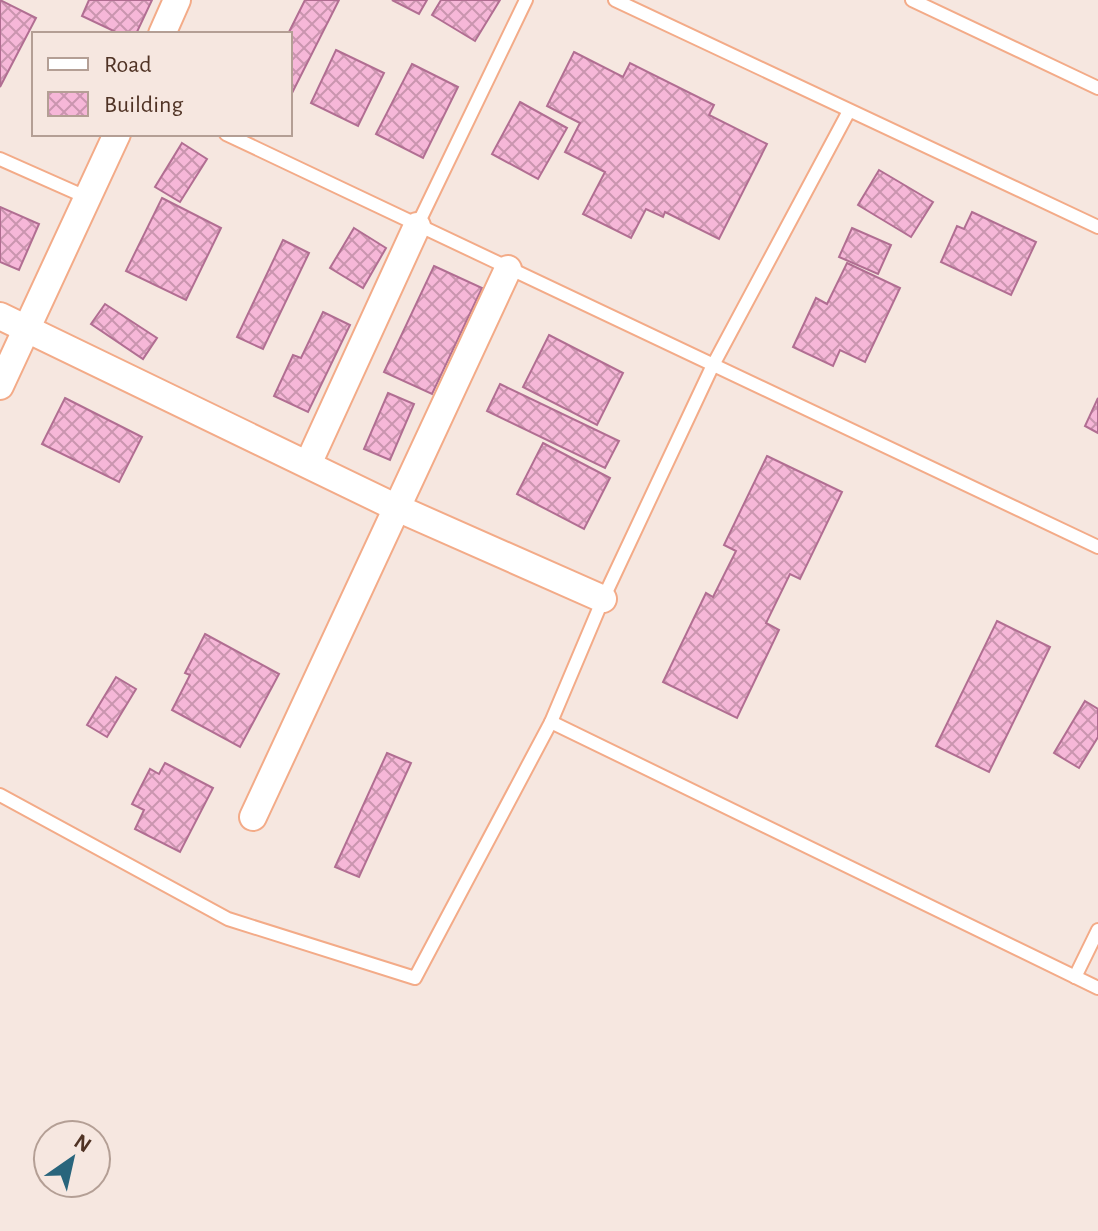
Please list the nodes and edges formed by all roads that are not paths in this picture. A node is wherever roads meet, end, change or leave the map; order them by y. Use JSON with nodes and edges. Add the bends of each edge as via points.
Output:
{"nodes":[{"id":1,"x":177,"y":0,"type":"edge"},
{"id":2,"x":526,"y":0,"type":"edge"},
{"id":3,"x":615,"y":0,"type":"edge"},
{"id":4,"x":912,"y":0,"type":"edge"},
{"id":5,"x":163,"y":32,"type":"edge"},
{"id":6,"x":1098,"y":88,"type":"edge"},
{"id":7,"x":849,"y":111,"type":"junction"},
{"id":8,"x":116,"y":136,"type":"edge"},
{"id":9,"x":230,"y":136,"type":"edge"},
{"id":10,"x":0,"y":159,"type":"edge"},
{"id":11,"x":88,"y":198,"type":"junction"},
{"id":12,"x":417,"y":226,"type":"junction"},
{"id":13,"x":1098,"y":227,"type":"edge"},
{"id":14,"x":508,"y":269,"type":"junction"},
{"id":15,"x":0,"y":316,"type":"edge"},
{"id":16,"x":27,"y":327,"type":"junction"},
{"id":17,"x":712,"y":367,"type":"junction"},
{"id":18,"x":0,"y":386,"type":"edge"},
{"id":19,"x":308,"y":464,"type":"junction"},
{"id":20,"x":395,"y":507,"type":"junction"},
{"id":21,"x":1098,"y":547,"type":"edge"},
{"id":22,"x":603,"y":599,"type":"junction"},
{"id":23,"x":551,"y":722,"type":"junction"},
{"id":24,"x":0,"y":795,"type":"edge"},
{"id":25,"x":253,"y":817,"type":"dead end"},
{"id":26,"x":1098,"y":930,"type":"edge"},
{"id":27,"x":1075,"y":977,"type":"junction"},
{"id":28,"x":1098,"y":988,"type":"edge"}],
"edges":[{"from":1,"to":5,"type":"street"},
{"from":2,"to":12,"type":"lane"},
{"from":3,"to":7,"type":"lane"},
{"from":4,"to":6,"type":"lane"},
{"from":7,"to":13,"type":"lane"},
{"from":7,"to":17,"type":"lane"},
{"from":8,"to":11,"type":"street"},
{"from":9,"to":12,"type":"lane"},
{"from":10,"to":11,"type":"lane"},
{"from":11,"to":16,"type":"street"},
{"from":12,"to":14,"type":"lane"},
{"from":12,"to":19,"type":"street"},
{"from":14,"to":17,"type":"lane"},
{"from":14,"to":20,"type":"street"},
{"from":15,"to":16,"type":"street"},
{"from":16,"to":18,"type":"street"},
{"from":16,"to":19,"type":"street"},
{"from":17,"to":21,"type":"lane"},
{"from":17,"to":22,"type":"lane"},
{"from":19,"to":20,"type":"street"},
{"from":20,"to":22,"type":"street"},
{"from":20,"to":25,"type":"street"},
{"from":22,"to":23,"type":"lane"},
{"from":23,"to":24,"type":"lane","via":[[415,978],[228,919]]},
{"from":23,"to":27,"type":"lane"},
{"from":26,"to":27,"type":"lane"},
{"from":27,"to":28,"type":"lane"}]}
